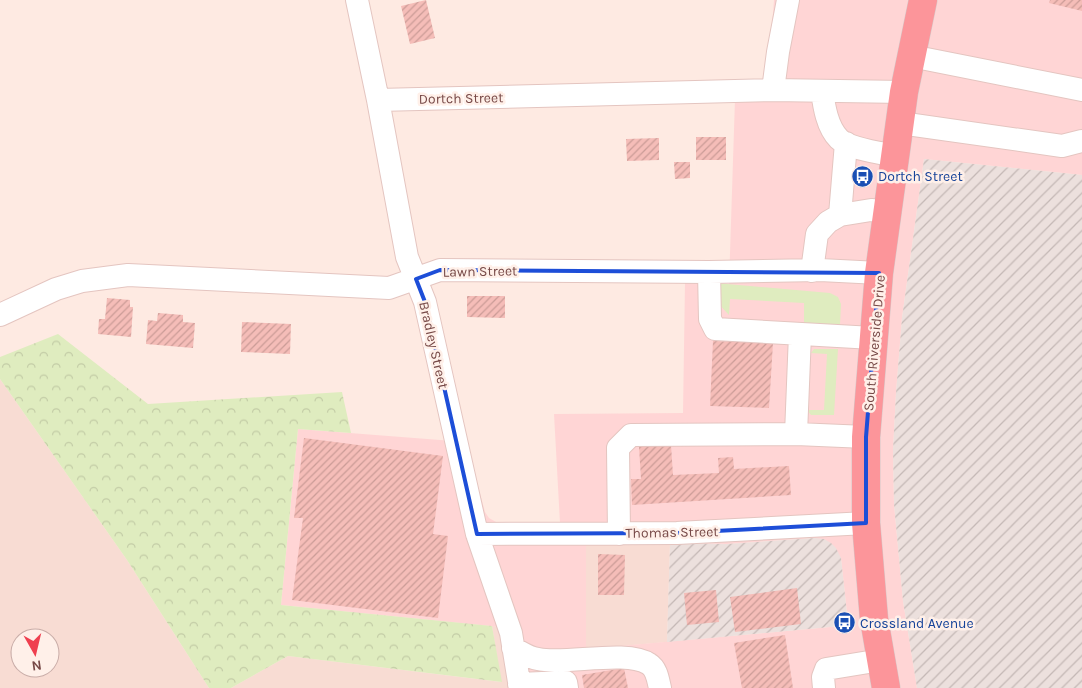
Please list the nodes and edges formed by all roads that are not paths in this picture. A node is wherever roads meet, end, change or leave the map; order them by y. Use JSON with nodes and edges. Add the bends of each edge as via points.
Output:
{"nodes":[{"id":1,"x":357,"y":0,"type":"edge"},
{"id":2,"x":788,"y":0,"type":"edge"},
{"id":3,"x":922,"y":0,"type":"edge"},
{"id":4,"x":911,"y":56,"type":"junction"},
{"id":5,"x":773,"y":90,"type":"junction"},
{"id":6,"x":822,"y":90,"type":"junction"},
{"id":7,"x":1082,"y":90,"type":"edge"},
{"id":8,"x":904,"y":92,"type":"junction"},
{"id":9,"x":378,"y":100,"type":"junction"},
{"id":10,"x":900,"y":123,"type":"junction"},
{"id":11,"x":1082,"y":141,"type":"edge"},
{"id":12,"x":846,"y":143,"type":"junction"},
{"id":13,"x":896,"y":156,"type":"junction"},
{"id":14,"x":888,"y":212,"type":"junction"},
{"id":15,"x":840,"y":215,"type":"junction"},
{"id":16,"x":812,"y":270,"type":"junction"},
{"id":17,"x":709,"y":272,"type":"junction"},
{"id":18,"x":880,"y":272,"type":"junction"},
{"id":19,"x":416,"y":279,"type":"junction"},
{"id":20,"x":0,"y":315,"type":"edge"},
{"id":21,"x":800,"y":334,"type":"junction"},
{"id":22,"x":873,"y":338,"type":"junction"},
{"id":23,"x":796,"y":434,"type":"junction"},
{"id":24,"x":866,"y":437,"type":"junction"},
{"id":25,"x":866,"y":523,"type":"junction"},
{"id":26,"x":477,"y":534,"type":"junction"},
{"id":27,"x":618,"y":534,"type":"junction"},
{"id":28,"x":513,"y":648,"type":"junction"},
{"id":29,"x":881,"y":660,"type":"junction"},
{"id":30,"x":520,"y":686,"type":"edge"},
{"id":31,"x":567,"y":688,"type":"edge"},
{"id":32,"x":660,"y":688,"type":"edge"},
{"id":33,"x":824,"y":688,"type":"edge"},
{"id":34,"x":886,"y":688,"type":"edge"}],
"edges":[{"from":1,"to":9,"type":"street","name":"Bradley Street"},
{"from":2,"to":5,"type":"street"},
{"from":3,"to":4,"type":"highway","name":"South Riverside Drive"},
{"from":4,"to":7,"type":"street"},
{"from":4,"to":8,"type":"highway","name":"South Riverside Drive"},
{"from":5,"to":6,"type":"street","name":"Dortch Street"},
{"from":5,"to":9,"type":"street","name":"Dortch Street"},
{"from":6,"to":8,"type":"street","name":"Dortch Street"},
{"from":6,"to":12,"type":"street","via":[[830,124],[839,140]]},
{"from":8,"to":10,"type":"highway","name":"South Riverside Drive"},
{"from":9,"to":19,"type":"street","name":"Bradley Street","via":[[406,257]]},
{"from":10,"to":11,"type":"street","via":[[1062,146]]},
{"from":10,"to":13,"type":"highway","name":"South Riverside Drive"},
{"from":12,"to":13,"type":"street"},
{"from":12,"to":15,"type":"street"},
{"from":13,"to":14,"type":"highway","name":"South Riverside Drive"},
{"from":14,"to":15,"type":"street","via":[[870,210]]},
{"from":14,"to":18,"type":"highway","name":"South Riverside Drive"},
{"from":15,"to":16,"type":"street","via":[[817,234]]},
{"from":16,"to":17,"type":"street","name":"Lawn Street"},
{"from":16,"to":18,"type":"street","name":"Lawn Street"},
{"from":17,"to":19,"type":"street","name":"Lawn Street","via":[[440,270]]},
{"from":17,"to":21,"type":"street","via":[[710,319],[715,329]]},
{"from":18,"to":22,"type":"highway","name":"South Riverside Drive"},
{"from":19,"to":20,"type":"street","name":"Lawn Street","via":[[389,288],[128,275],[104,277],[56,289]]},
{"from":19,"to":26,"type":"street","name":"Bradley Street","via":[[425,302]]},
{"from":21,"to":22,"type":"street"},
{"from":21,"to":23,"type":"street"},
{"from":22,"to":24,"type":"highway","name":"South Riverside Drive"},
{"from":23,"to":24,"type":"street"},
{"from":23,"to":27,"type":"street","via":[[631,434],[618,448]]},
{"from":24,"to":25,"type":"highway","name":"South Riverside Drive"},
{"from":25,"to":27,"type":"street","name":"Thomas Street"},
{"from":25,"to":29,"type":"highway","name":"South Riverside Drive"},
{"from":26,"to":27,"type":"street","name":"Thomas Street"},
{"from":26,"to":28,"type":"street","name":"Bradley Street","via":[[511,633]]},
{"from":28,"to":30,"type":"street","name":"Bradley Street"},
{"from":28,"to":32,"type":"street","via":[[539,660],[638,660],[650,664],[655,670]]},
{"from":29,"to":33,"type":"street","via":[[826,669]]},
{"from":29,"to":34,"type":"highway","name":"South Riverside Drive"},
{"from":30,"to":31,"type":"street","via":[[566,682]]}]}
